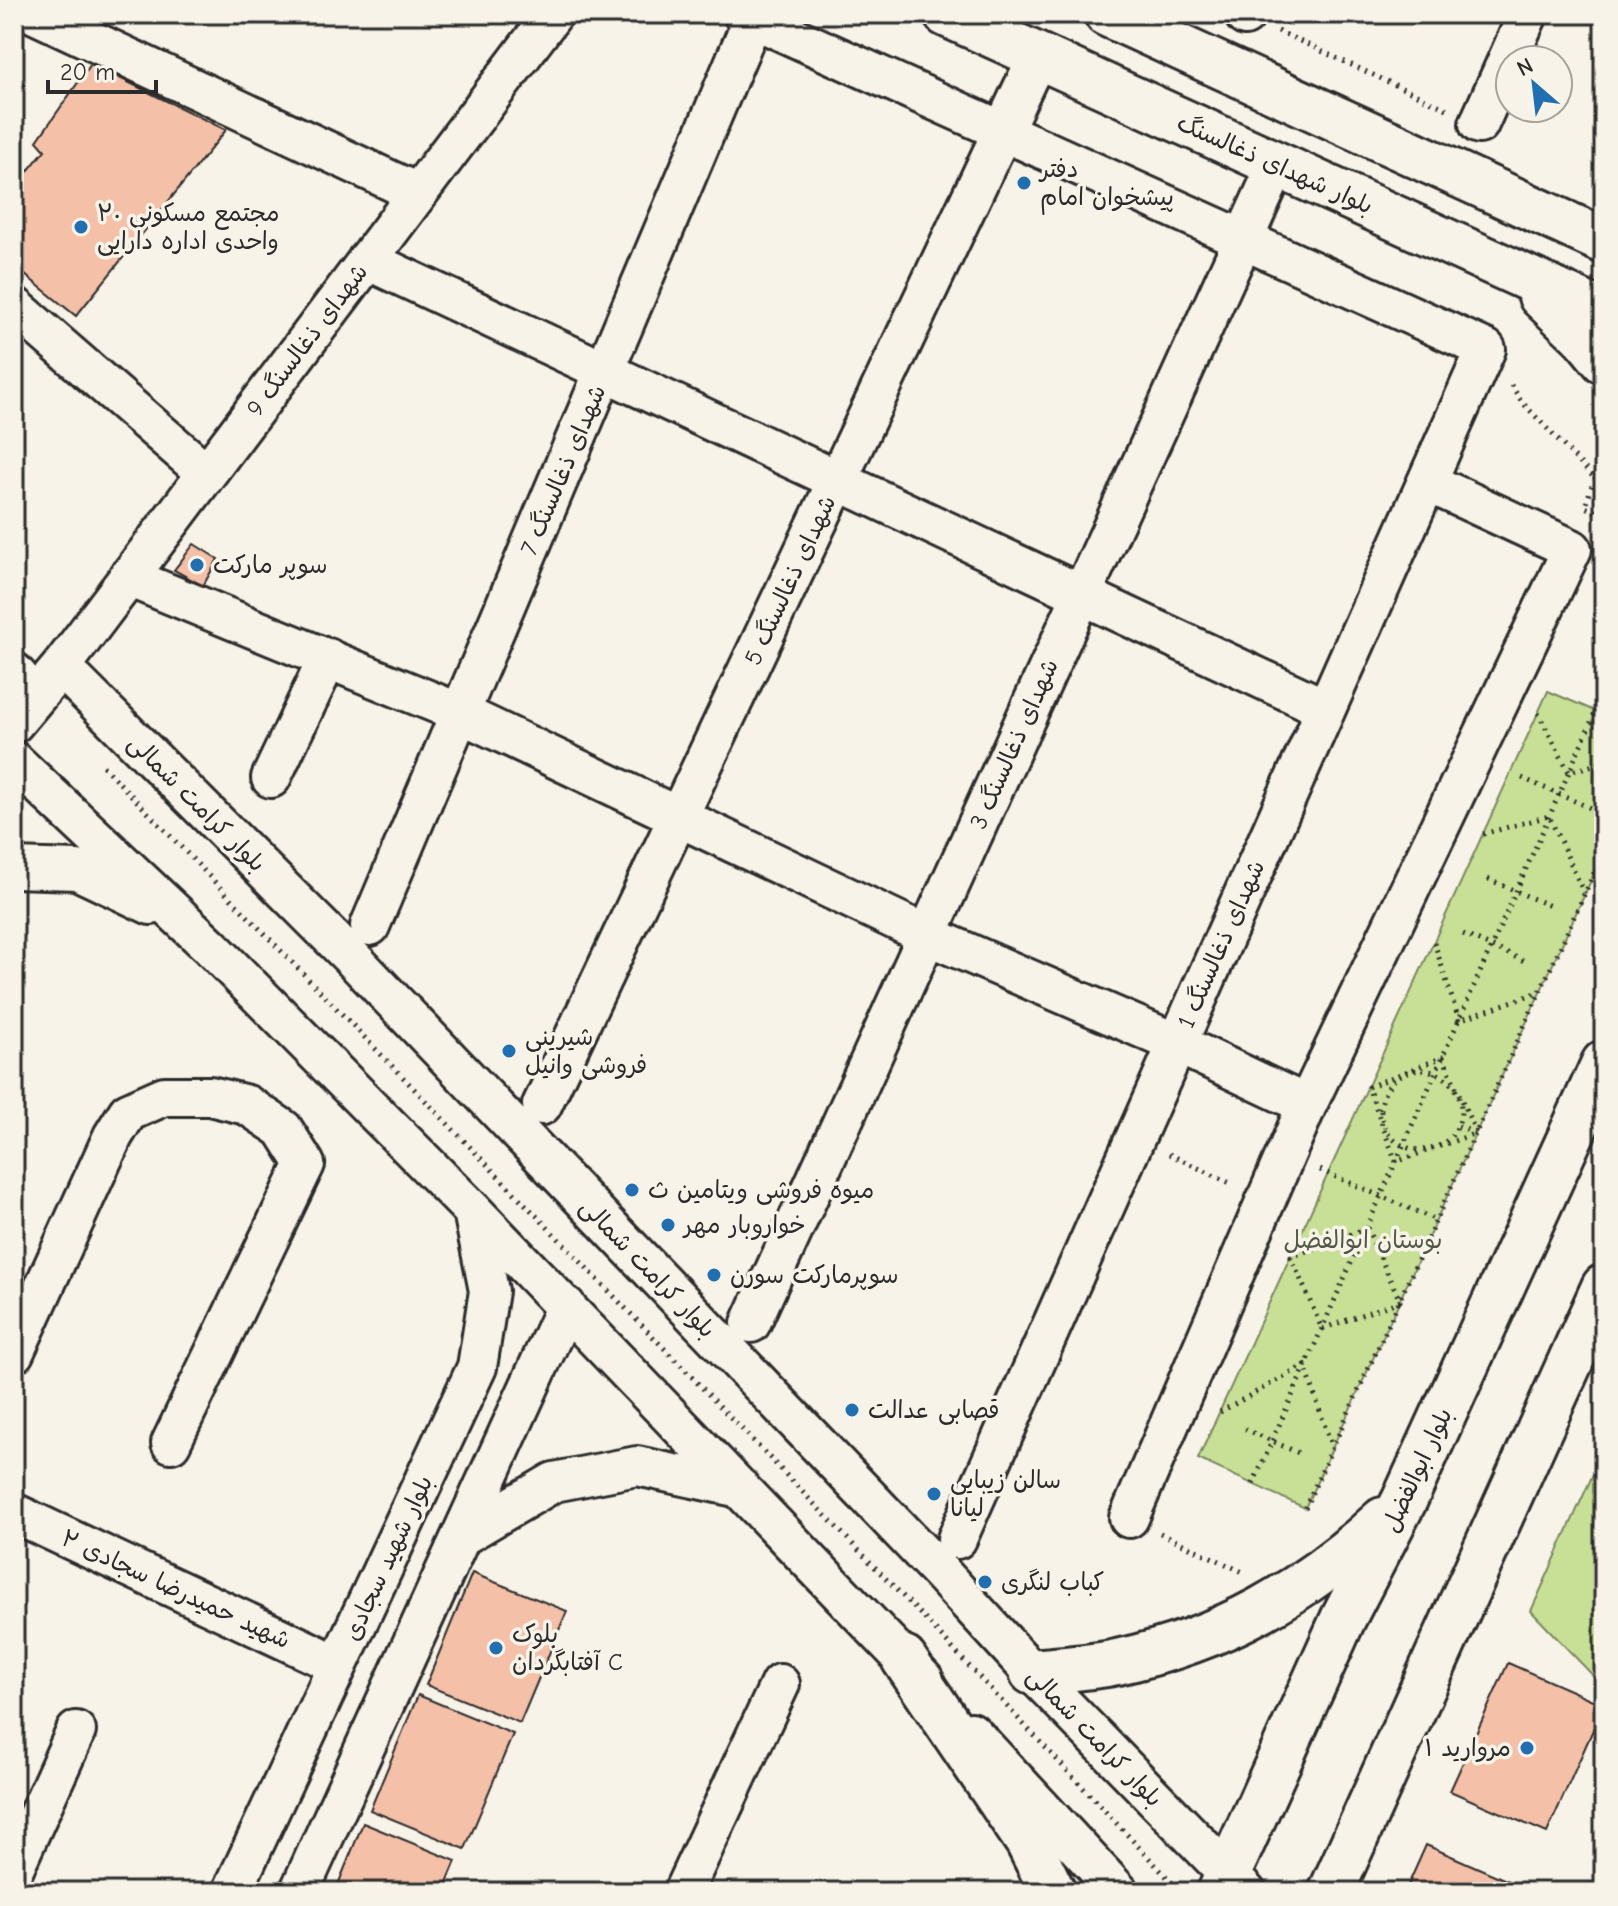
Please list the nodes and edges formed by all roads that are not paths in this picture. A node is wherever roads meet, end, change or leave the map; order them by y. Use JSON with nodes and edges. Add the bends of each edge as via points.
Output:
{"nodes":[{"id":1,"x":35,"y":14,"type":"edge"},
{"id":2,"x":553,"y":14,"type":"edge"},
{"id":3,"x":946,"y":14,"type":"edge"},
{"id":4,"x":1107,"y":14,"type":"edge"},
{"id":5,"x":1528,"y":14,"type":"edge"},
{"id":6,"x":750,"y":16,"type":"edge"},
{"id":7,"x":1038,"y":56,"type":"junction"},
{"id":8,"x":1479,"y":124,"type":"road end"},
{"id":9,"x":1003,"y":131,"type":"junction"},
{"id":10,"x":1277,"y":165,"type":"junction"},
{"id":11,"x":417,"y":193,"type":"junction"},
{"id":12,"x":1243,"y":239,"type":"junction"},
{"id":13,"x":1604,"y":241,"type":"edge"},
{"id":14,"x":367,"y":260,"type":"junction"},
{"id":15,"x":1519,"y":275,"type":"junction"},
{"id":16,"x":14,"y":306,"type":"edge"},
{"id":17,"x":1604,"y":313,"type":"edge"},
{"id":18,"x":1604,"y":361,"type":"edge"},
{"id":19,"x":605,"y":371,"type":"junction"},
{"id":20,"x":206,"y":473,"type":"junction"},
{"id":21,"x":838,"y":480,"type":"junction"},
{"id":22,"x":1427,"y":482,"type":"junction"},
{"id":23,"x":128,"y":577,"type":"junction"},
{"id":24,"x":1082,"y":594,"type":"junction"},
{"id":25,"x":328,"y":658,"type":"junction"},
{"id":26,"x":61,"y":667,"type":"junction"},
{"id":27,"x":21,"y":697,"type":"edge"},
{"id":28,"x":1326,"y":709,"type":"junction"},
{"id":29,"x":460,"y":713,"type":"junction"},
{"id":30,"x":14,"y":761,"type":"edge"},
{"id":31,"x":271,"y":778,"type":"dead end"},
{"id":32,"x":678,"y":817,"type":"junction"},
{"id":33,"x":14,"y":868,"type":"edge"},
{"id":34,"x":370,"y":926,"type":"dead end"},
{"id":35,"x":927,"y":935,"type":"junction"},
{"id":36,"x":209,"y":945,"type":"junction"},
{"id":37,"x":1176,"y":1043,"type":"junction"},
{"id":38,"x":1604,"y":1063,"type":"edge"},
{"id":39,"x":542,"y":1105,"type":"dead end"},
{"id":40,"x":1307,"y":1105,"type":"junction"},
{"id":41,"x":473,"y":1211,"type":"junction"},
{"id":42,"x":1604,"y":1287,"type":"edge"},
{"id":43,"x":566,"y":1306,"type":"junction"},
{"id":44,"x":751,"y":1323,"type":"dead end"},
{"id":45,"x":14,"y":1353,"type":"edge"},
{"id":46,"x":477,"y":1367,"type":"junction"},
{"id":47,"x":530,"y":1387,"type":"junction"},
{"id":48,"x":171,"y":1443,"type":"dead end"},
{"id":49,"x":740,"y":1488,"type":"junction"},
{"id":50,"x":1405,"y":1499,"type":"junction"},
{"id":51,"x":14,"y":1513,"type":"edge"},
{"id":52,"x":1129,"y":1518,"type":"road end"},
{"id":53,"x":462,"y":1536,"type":"junction"},
{"id":54,"x":957,"y":1539,"type":"dead end"},
{"id":55,"x":904,"y":1659,"type":"junction"},
{"id":56,"x":338,"y":1665,"type":"junction"},
{"id":57,"x":1032,"y":1672,"type":"junction"},
{"id":58,"x":780,"y":1684,"type":"dead end"},
{"id":59,"x":76,"y":1731,"type":"dead end"},
{"id":60,"x":14,"y":1868,"type":"edge"},
{"id":61,"x":1231,"y":1886,"type":"edge"},
{"id":62,"x":232,"y":1892,"type":"edge"},
{"id":63,"x":299,"y":1892,"type":"edge"},
{"id":64,"x":683,"y":1892,"type":"edge"},
{"id":65,"x":1053,"y":1892,"type":"edge"},
{"id":66,"x":1119,"y":1892,"type":"edge"},
{"id":67,"x":1331,"y":1892,"type":"edge"}],
"edges":[{"from":1,"to":11,"type":"street"},
{"from":2,"to":11,"type":"street","name":"شهدای ذغالسنگ 9"},
{"from":3,"to":7,"type":"main road","name":"بلوار شهدای ذغالسنگ"},
{"from":4,"to":13,"type":"main road"},
{"from":5,"to":8,"type":"street"},
{"from":6,"to":9,"type":"street"},
{"from":6,"to":19,"type":"street","name":"شهدای ذغالسنگ 7"},
{"from":7,"to":9,"type":"street","name":"شهدای ذغالسنگ 5"},
{"from":7,"to":10,"type":"main road","name":"بلوار شهدای ذغالسنگ"},
{"from":9,"to":12,"type":"street"},
{"from":9,"to":21,"type":"street","name":"شهدای ذغالسنگ 5"},
{"from":10,"to":12,"type":"street","name":"شهدای ذغالسنگ 3"},
{"from":10,"to":15,"type":"main road","name":"بلوار شهدای ذغالسنگ"},
{"from":11,"to":14,"type":"street","name":"شهدای ذغالسنگ 9"},
{"from":12,"to":22,"type":"street","name":"شهدای ذغالسنگ 1","via":[[1486,349]]},
{"from":12,"to":24,"type":"street","name":"شهدای ذغالسنگ 3"},
{"from":14,"to":19,"type":"street"},
{"from":14,"to":20,"type":"street","name":"شهدای ذغالسنگ 9"},
{"from":15,"to":17,"type":"main road","name":"بلوار شهدای ذغالسنگ"},
{"from":15,"to":18,"type":"main road"},
{"from":16,"to":20,"type":"street"},
{"from":19,"to":21,"type":"street"},
{"from":19,"to":29,"type":"street","name":"شهدای ذغالسنگ 7"},
{"from":20,"to":23,"type":"street","name":"شهدای ذغالسنگ 9"},
{"from":21,"to":24,"type":"street"},
{"from":21,"to":32,"type":"street","name":"شهدای ذغالسنگ 5"},
{"from":22,"to":28,"type":"street","name":"شهدای ذغالسنگ 1"},
{"from":22,"to":40,"type":"street","via":[[1572,549]]},
{"from":23,"to":25,"type":"street"},
{"from":23,"to":26,"type":"street","name":"شهدای ذغالسنگ 9"},
{"from":24,"to":28,"type":"street"},
{"from":24,"to":35,"type":"street","name":"شهدای ذغالسنگ 3"},
{"from":25,"to":29,"type":"street"},
{"from":25,"to":31,"type":"street"},
{"from":26,"to":27,"type":"street","name":"شهدای ذغالسنگ 9"},
{"from":26,"to":57,"type":"street","name":"بلوار کرامت شمالی","via":[[356,962]]},
{"from":28,"to":37,"type":"street","name":"شهدای ذغالسنگ 1"},
{"from":29,"to":32,"type":"street"},
{"from":29,"to":34,"type":"street","name":"شهدای ذغالسنگ 7"},
{"from":30,"to":36,"type":"street"},
{"from":32,"to":35,"type":"street"},
{"from":32,"to":39,"type":"street","name":"شهدای ذغالسنگ 5"},
{"from":33,"to":36,"type":"street","via":[[77,870],[146,902]]},
{"from":35,"to":37,"type":"street"},
{"from":35,"to":44,"type":"street","name":"شهدای ذغالسنگ 3"},
{"from":36,"to":41,"type":"street"},
{"from":37,"to":40,"type":"street"},
{"from":37,"to":54,"type":"street","name":"شهدای ذغالسنگ 1"},
{"from":38,"to":50,"type":"main road","name":"بلوار ابوالفضل"},
{"from":40,"to":52,"type":"street"},
{"from":41,"to":43,"type":"street"},
{"from":41,"to":46,"type":"street","name":"بلوار شهید سجادی","via":[[489,1291]]},
{"from":42,"to":67,"type":"main road"},
{"from":43,"to":47,"type":"street"},
{"from":43,"to":49,"type":"street"},
{"from":45,"to":48,"type":"street","via":[[128,1112],[164,1096],[210,1096],[247,1105],[283,1129],[305,1164]]},
{"from":46,"to":47,"type":"street"},
{"from":46,"to":56,"type":"street","name":"بلوار شهید سجادی"},
{"from":47,"to":53,"type":"street"},
{"from":49,"to":53,"type":"street","via":[[637,1466],[554,1482]]},
{"from":49,"to":55,"type":"street"},
{"from":50,"to":57,"type":"main road","via":[[1343,1557],[1289,1594],[1197,1640],[1116,1662]]},
{"from":50,"to":61,"type":"main road","name":"بلوار ابوالفضل","via":[[1343,1619]]},
{"from":51,"to":56,"type":"street","name":"شهید حمیدرضا سجادی ۲"},
{"from":53,"to":63,"type":"street"},
{"from":55,"to":65,"type":"main road","via":[[1028,1842]]},
{"from":55,"to":66,"type":"street"},
{"from":56,"to":62,"type":"street","name":"بلوار شهید سجادی"},
{"from":57,"to":61,"type":"street","name":"بلوار کرامت شمالی"},
{"from":58,"to":64,"type":"street"},
{"from":59,"to":60,"type":"street"}]}
